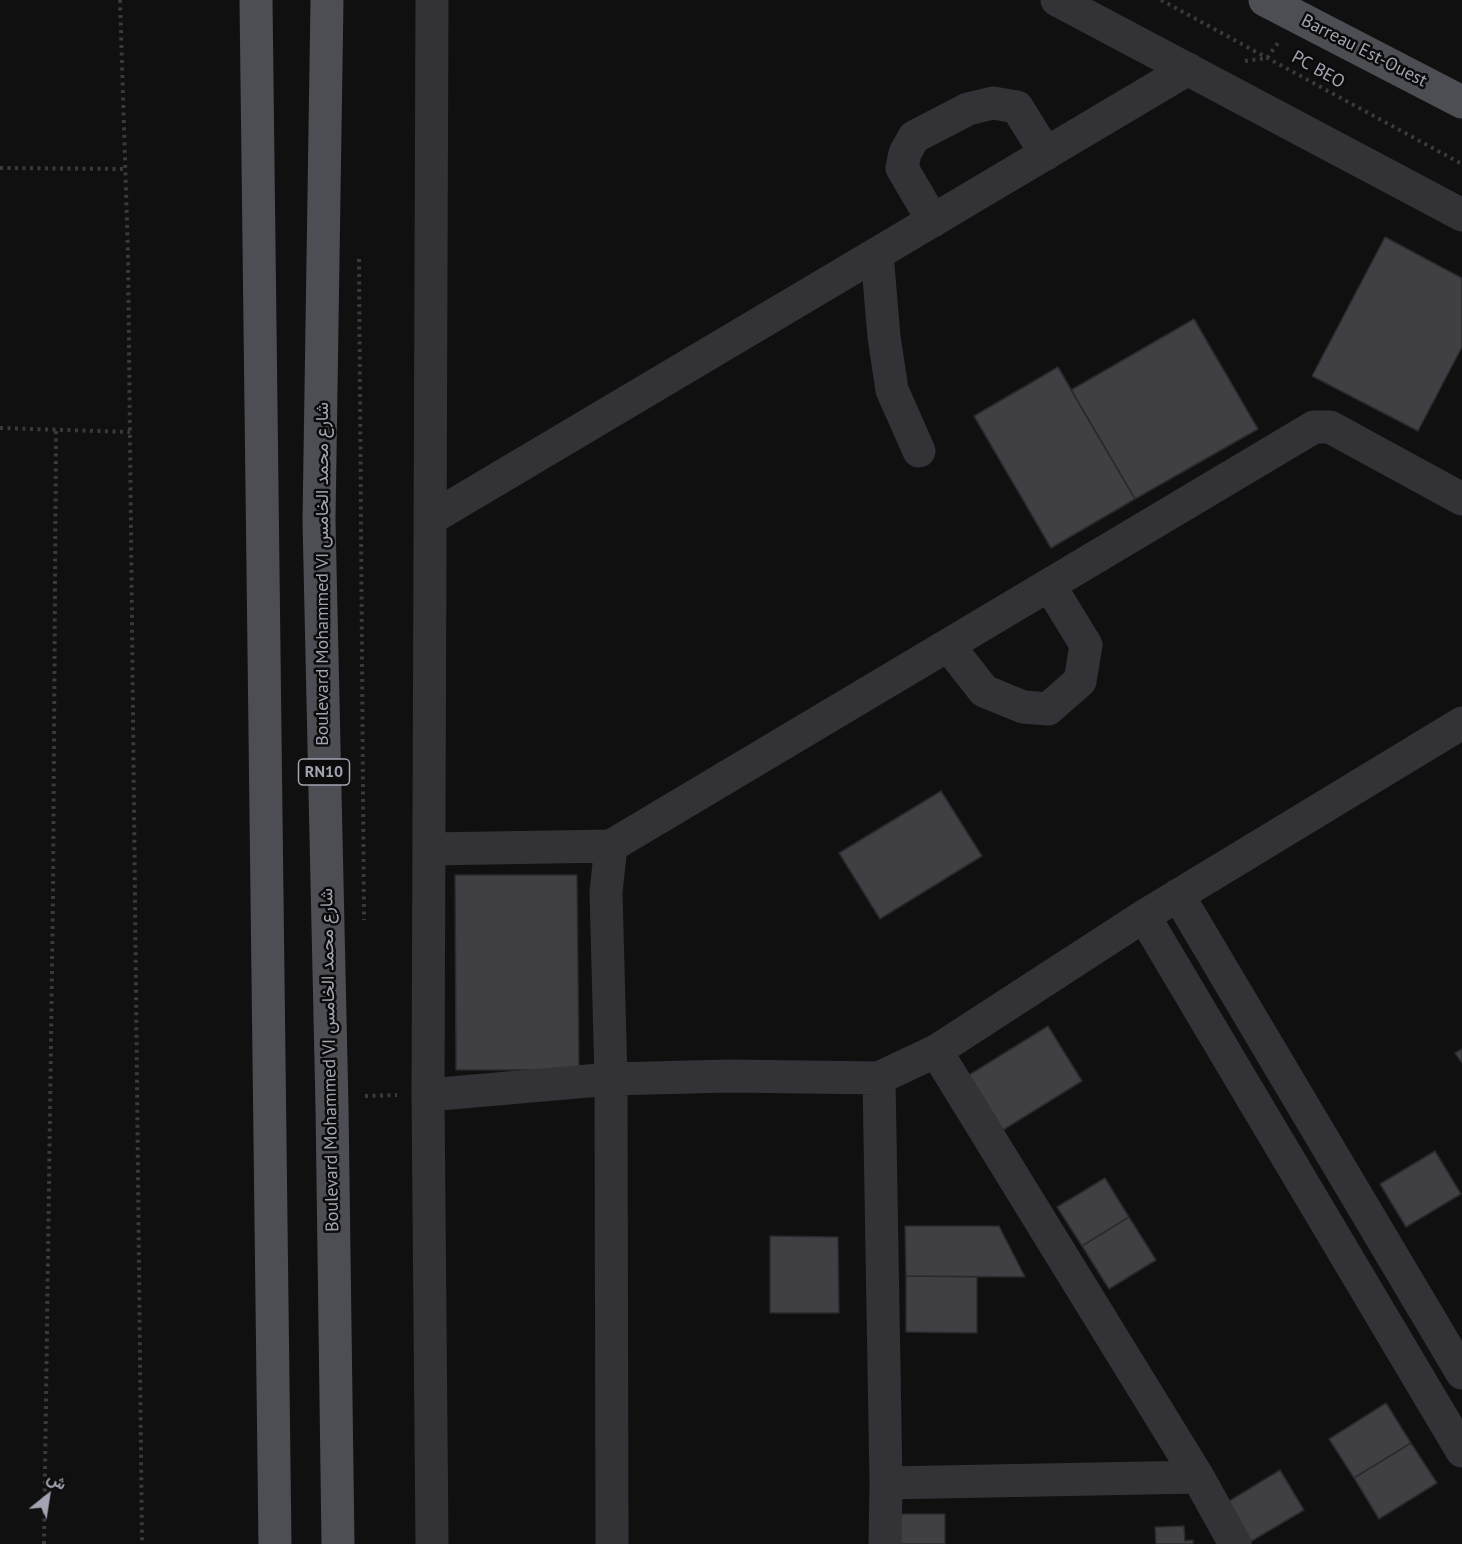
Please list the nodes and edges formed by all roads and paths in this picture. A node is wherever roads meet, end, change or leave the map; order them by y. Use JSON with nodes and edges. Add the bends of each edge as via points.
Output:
{"nodes":[{"id":1,"x":120,"y":0,"type":"edge"},
{"id":2,"x":256,"y":0,"type":"edge"},
{"id":3,"x":327,"y":0,"type":"edge"},
{"id":4,"x":432,"y":0,"type":"edge"},
{"id":5,"x":1057,"y":0,"type":"edge"},
{"id":6,"x":1161,"y":0,"type":"edge"},
{"id":7,"x":1265,"y":0,"type":"edge"},
{"id":8,"x":1296,"y":16,"type":"junction"},
{"id":9,"x":1267,"y":58,"type":"junction"},
{"id":10,"x":1188,"y":69,"type":"junction"},
{"id":11,"x":1462,"y":102,"type":"edge"},
{"id":12,"x":1046,"y":153,"type":"junction"},
{"id":13,"x":1462,"y":164,"type":"edge"},
{"id":14,"x":0,"y":168,"type":"edge"},
{"id":15,"x":126,"y":170,"type":"junction"},
{"id":16,"x":1462,"y":215,"type":"edge"},
{"id":17,"x":933,"y":221,"type":"junction"},
{"id":18,"x":877,"y":254,"type":"junction"},
{"id":19,"x":359,"y":255,"type":"dead end"},
{"id":20,"x":0,"y":428,"type":"edge"},
{"id":21,"x":56,"y":431,"type":"junction"},
{"id":22,"x":130,"y":432,"type":"junction"},
{"id":23,"x":919,"y":451,"type":"dead end"},
{"id":24,"x":1462,"y":500,"type":"edge"},
{"id":25,"x":430,"y":519,"type":"junction"},
{"id":26,"x":1050,"y":586,"type":"junction"},
{"id":27,"x":948,"y":645,"type":"junction"},
{"id":28,"x":1462,"y":723,"type":"edge"},
{"id":29,"x":611,"y":846,"type":"junction"},
{"id":30,"x":429,"y":849,"type":"junction"},
{"id":31,"x":1178,"y":895,"type":"junction"},
{"id":32,"x":1144,"y":916,"type":"junction"},
{"id":33,"x":364,"y":930,"type":"dead end"},
{"id":34,"x":936,"y":1051,"type":"junction"},
{"id":35,"x":879,"y":1078,"type":"junction"},
{"id":36,"x":611,"y":1079,"type":"junction"},
{"id":37,"x":365,"y":1084,"type":"dead end"},
{"id":38,"x":428,"y":1095,"type":"junction"},
{"id":39,"x":365,"y":1108,"type":"dead end"},
{"id":40,"x":1462,"y":1373,"type":"edge"},
{"id":41,"x":1462,"y":1451,"type":"edge"},
{"id":42,"x":1198,"y":1477,"type":"junction"},
{"id":43,"x":886,"y":1483,"type":"junction"},
{"id":44,"x":44,"y":1544,"type":"edge"},
{"id":45,"x":142,"y":1544,"type":"edge"},
{"id":46,"x":275,"y":1544,"type":"edge"},
{"id":47,"x":338,"y":1544,"type":"edge"},
{"id":48,"x":432,"y":1544,"type":"edge"},
{"id":49,"x":612,"y":1544,"type":"edge"},
{"id":50,"x":885,"y":1544,"type":"edge"},
{"id":51,"x":1235,"y":1544,"type":"edge"}],
"edges":[{"from":1,"to":15,"type":"path"},
{"from":2,"to":46,"type":"main road"},
{"from":3,"to":47,"type":"main road","name":"Boulevard Mohammed VI شارع محمد الخامس","number":"RN10","via":[[319,520]]},
{"from":4,"to":25,"type":"street"},
{"from":5,"to":10,"type":"street"},
{"from":6,"to":9,"type":"path","name":"PC BEO"},
{"from":7,"to":8,"type":"main road","name":"Barreau Est-Ouest"},
{"from":8,"to":9,"type":"path"},
{"from":8,"to":11,"type":"main road","name":"Barreau Est-Ouest"},
{"from":9,"to":10,"type":"path"},
{"from":9,"to":13,"type":"path","name":"PC BEO"},
{"from":10,"to":12,"type":"street"},
{"from":10,"to":16,"type":"street"},
{"from":12,"to":17,"type":"street"},
{"from":12,"to":17,"type":"street","via":[[1017,107],[993,103],[968,109],[914,137],[902,168]]},
{"from":14,"to":15,"type":"path"},
{"from":15,"to":22,"type":"path"},
{"from":17,"to":18,"type":"street"},
{"from":18,"to":23,"type":"street","via":[[892,390]]},
{"from":18,"to":25,"type":"street"},
{"from":19,"to":33,"type":"path"},
{"from":20,"to":21,"type":"path"},
{"from":21,"to":22,"type":"path"},
{"from":21,"to":44,"type":"path","via":[[54,898]]},
{"from":22,"to":45,"type":"path"},
{"from":24,"to":26,"type":"street","via":[[1330,427],[1314,427]]},
{"from":25,"to":30,"type":"street"},
{"from":26,"to":27,"type":"street"},
{"from":26,"to":27,"type":"street","via":[[1086,645],[1080,681],[1048,709],[1023,707],[984,691]]},
{"from":27,"to":29,"type":"street"},
{"from":28,"to":31,"type":"street"},
{"from":29,"to":30,"type":"street"},
{"from":29,"to":36,"type":"street","via":[[606,892]]},
{"from":30,"to":38,"type":"street"},
{"from":31,"to":32,"type":"street"},
{"from":31,"to":40,"type":"street"},
{"from":32,"to":34,"type":"street"},
{"from":32,"to":41,"type":"street"},
{"from":34,"to":35,"type":"street"},
{"from":34,"to":42,"type":"street"},
{"from":35,"to":36,"type":"street"},
{"from":35,"to":43,"type":"street"},
{"from":36,"to":38,"type":"street"},
{"from":36,"to":49,"type":"street"},
{"from":37,"to":39,"type":"path"},
{"from":38,"to":48,"type":"street"},
{"from":42,"to":43,"type":"street"},
{"from":42,"to":51,"type":"street"},
{"from":43,"to":50,"type":"street"}]}
